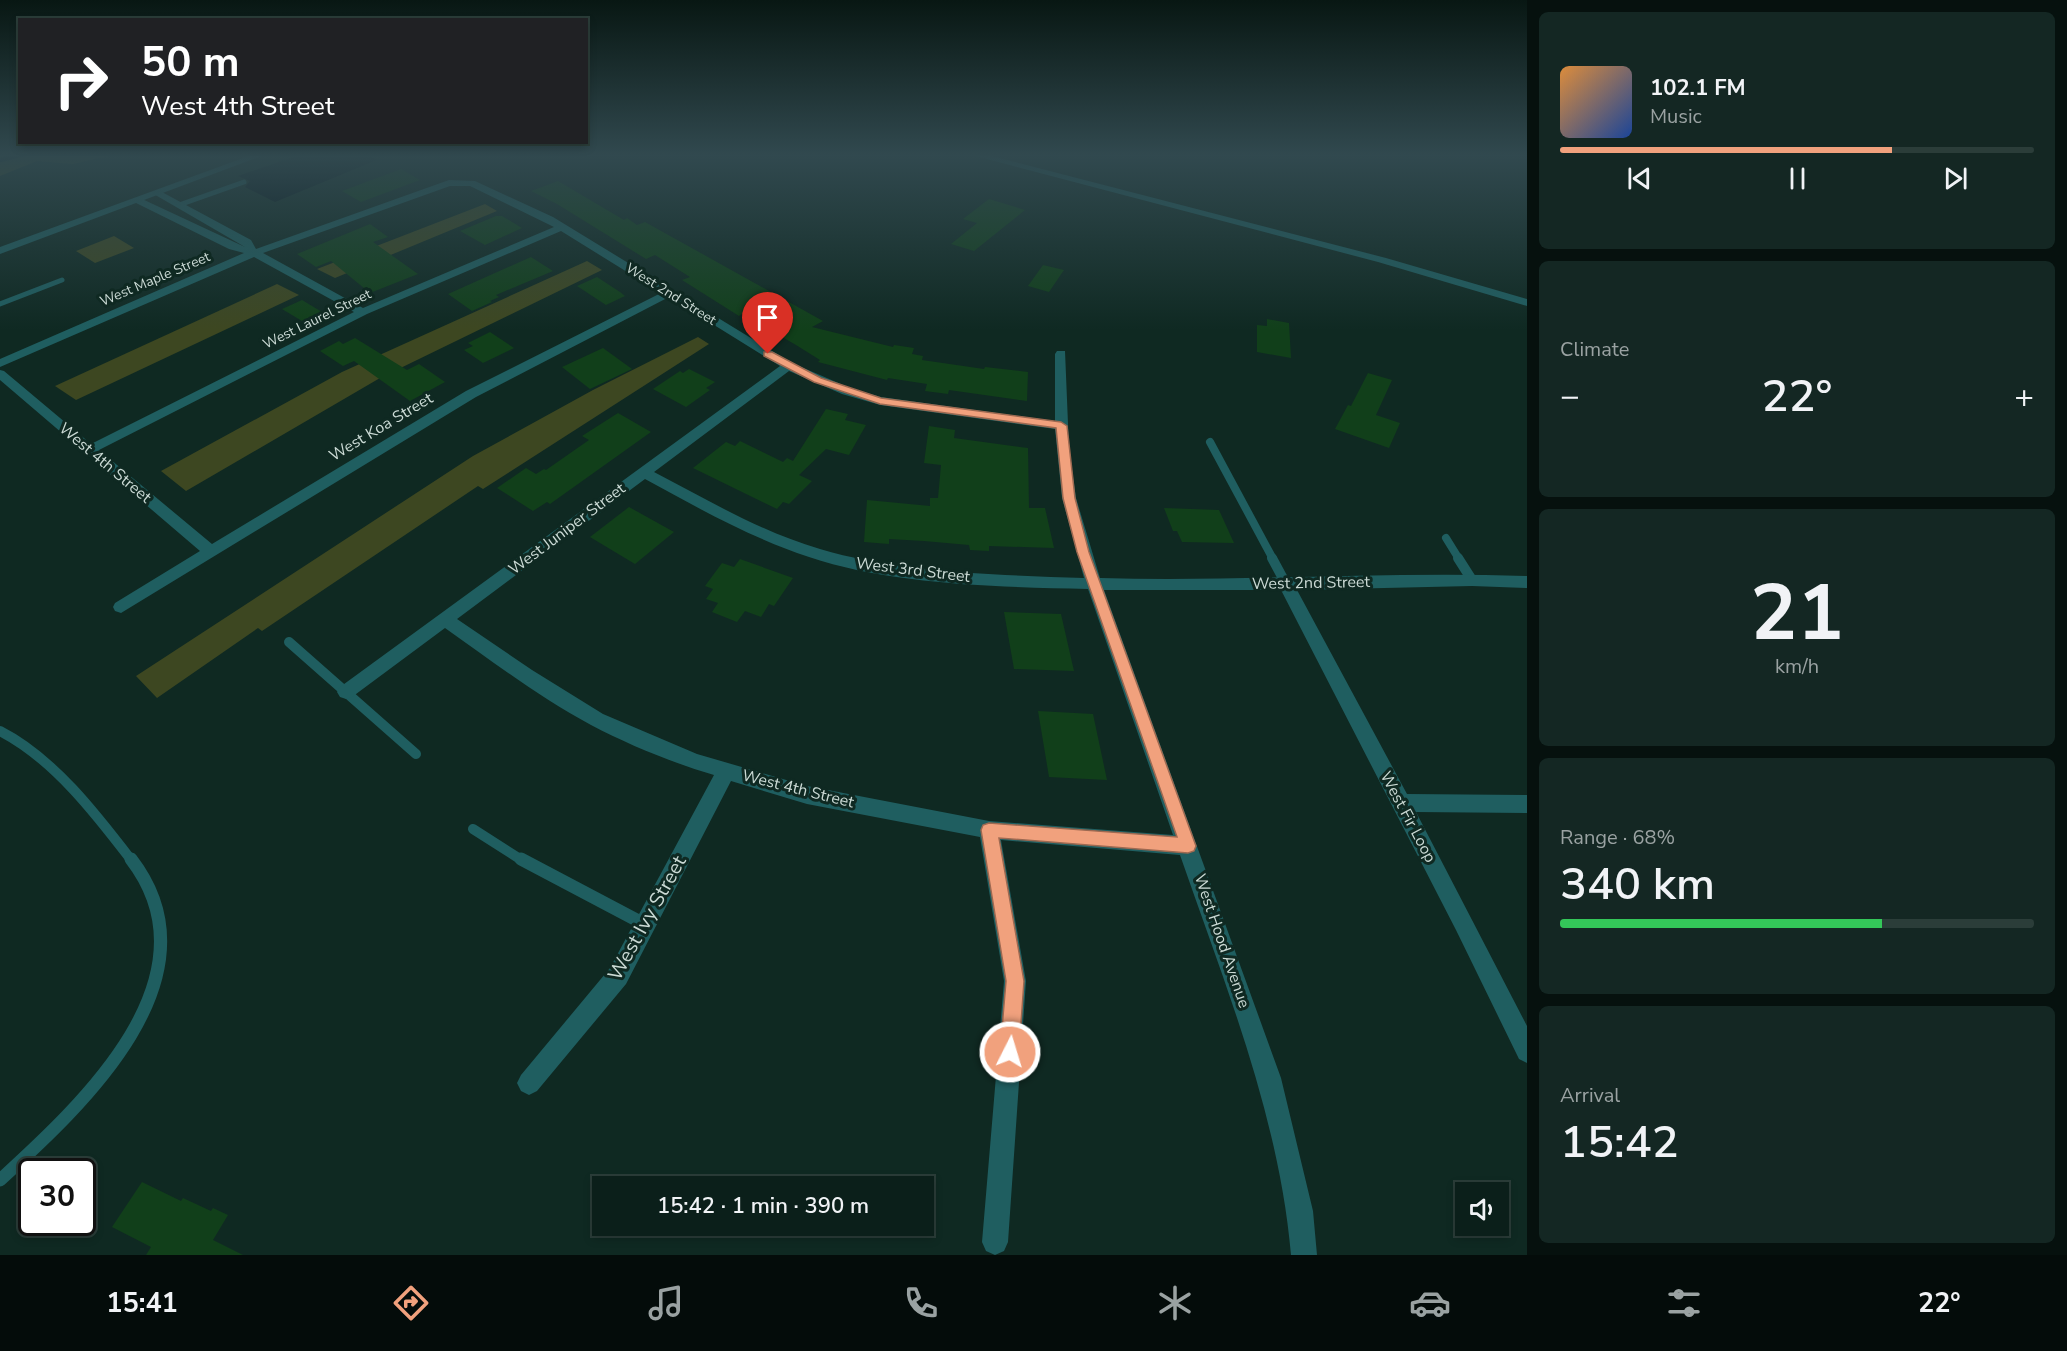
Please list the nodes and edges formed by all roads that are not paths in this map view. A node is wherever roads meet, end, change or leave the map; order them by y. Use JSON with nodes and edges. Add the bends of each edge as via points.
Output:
{"nodes":[{"id":1,"x":103,"y":213,"type":"edge"},
{"id":2,"x":163,"y":213,"type":"edge"},
{"id":3,"x":192,"y":213,"type":"edge"},
{"id":4,"x":365,"y":213,"type":"edge"},
{"id":5,"x":533,"y":213,"type":"edge"},
{"id":6,"x":1199,"y":213,"type":"edge"},
{"id":7,"x":562,"y":227,"type":"junction"},
{"id":8,"x":0,"y":250,"type":"edge"},
{"id":9,"x":254,"y":253,"type":"junction"},
{"id":10,"x":62,"y":280,"type":"dead end"},
{"id":11,"x":669,"y":293,"type":"junction"},
{"id":12,"x":1527,"y":303,"type":"edge"},
{"id":13,"x":0,"y":304,"type":"edge"},
{"id":14,"x":363,"y":312,"type":"junction"},
{"id":15,"x":1061,"y":354,"type":"dead end"},
{"id":16,"x":0,"y":363,"type":"edge"},
{"id":17,"x":788,"y":366,"type":"junction"},
{"id":18,"x":0,"y":374,"type":"edge"},
{"id":19,"x":1061,"y":426,"type":"junction"},
{"id":20,"x":1210,"y":442,"type":"dead end"},
{"id":21,"x":89,"y":450,"type":"junction"},
{"id":22,"x":643,"y":472,"type":"junction"},
{"id":23,"x":1446,"y":538,"type":"dead end"},
{"id":24,"x":211,"y":552,"type":"junction"},
{"id":25,"x":1472,"y":580,"type":"junction"},
{"id":26,"x":1527,"y":582,"type":"edge"},
{"id":27,"x":1286,"y":584,"type":"junction"},
{"id":28,"x":1095,"y":585,"type":"junction"},
{"id":29,"x":121,"y":607,"type":"dead end"},
{"id":30,"x":445,"y":619,"type":"junction"},
{"id":31,"x":289,"y":642,"type":"dead end"},
{"id":32,"x":346,"y":692,"type":"junction"},
{"id":33,"x":0,"y":731,"type":"edge"},
{"id":34,"x":416,"y":754,"type":"dead end"},
{"id":35,"x":727,"y":770,"type":"junction"},
{"id":36,"x":1401,"y":803,"type":"junction"},
{"id":37,"x":1527,"y":804,"type":"edge"},
{"id":38,"x":473,"y":830,"type":"dead end"},
{"id":39,"x":989,"y":830,"type":"junction"},
{"id":40,"x":1188,"y":846,"type":"junction"},
{"id":41,"x":646,"y":925,"type":"junction"},
{"id":42,"x":1527,"y":1051,"type":"edge"},
{"id":43,"x":529,"y":1083,"type":"dead end"},
{"id":44,"x":0,"y":1180,"type":"edge"},
{"id":45,"x":995,"y":1242,"type":"dead end"},
{"id":46,"x":1304,"y":1255,"type":"edge"}],
"edges":[{"from":1,"to":8,"type":"street"},
{"from":2,"to":9,"type":"street","via":[[233,247]]},
{"from":3,"to":9,"type":"street","via":[[247,242]]},
{"from":4,"to":9,"type":"street","name":"West Maple Street"},
{"from":5,"to":7,"type":"street","name":"West 2nd Street"},
{"from":6,"to":12,"type":"street"},
{"from":7,"to":11,"type":"street","name":"West 2nd Street"},
{"from":7,"to":14,"type":"street","name":"West Laurel Street"},
{"from":9,"to":14,"type":"street"},
{"from":9,"to":16,"type":"street","name":"West Maple Street"},
{"from":10,"to":13,"type":"lane"},
{"from":11,"to":17,"type":"street","name":"West 2nd Street"},
{"from":11,"to":24,"type":"street","name":"West Koa Street","via":[[471,394]]},
{"from":14,"to":21,"type":"street","name":"West Laurel Street"},
{"from":15,"to":19,"type":"street","name":"West Hood Avenue"},
{"from":17,"to":19,"type":"street","name":"West 2nd Street","via":[[880,401]]},
{"from":17,"to":22,"type":"street","name":"West Juniper Street"},
{"from":18,"to":21,"type":"street","name":"West 4th Street"},
{"from":19,"to":28,"type":"street","name":"West Hood Avenue","via":[[1069,498]]},
{"from":20,"to":27,"type":"lane"},
{"from":21,"to":24,"type":"street","name":"West 4th Street"},
{"from":22,"to":28,"type":"street","name":"West 3rd Street","via":[[736,522],[841,560],[903,572]]},
{"from":22,"to":30,"type":"street","name":"West Juniper Street"},
{"from":23,"to":25,"type":"lane"},
{"from":24,"to":29,"type":"street","name":"West Koa Street"},
{"from":25,"to":26,"type":"street","name":"West 2nd Street"},
{"from":25,"to":27,"type":"street","name":"West 2nd Street"},
{"from":27,"to":28,"type":"street","name":"West 2nd Street"},
{"from":27,"to":36,"type":"street","name":"West Fir Loop"},
{"from":28,"to":40,"type":"street","name":"West Hood Avenue"},
{"from":30,"to":32,"type":"street","name":"West Juniper Street"},
{"from":30,"to":35,"type":"street","name":"West 4th Street","via":[[597,718]]},
{"from":31,"to":32,"type":"lane"},
{"from":32,"to":34,"type":"lane"},
{"from":33,"to":44,"type":"lane","via":[[38,755],[129,857],[149,888],[160,919],[160,964],[147,1007],[121,1052],[76,1109]]},
{"from":35,"to":39,"type":"street","name":"West 4th Street","via":[[807,795]]},
{"from":35,"to":41,"type":"street","name":"West Ivy Street"},
{"from":36,"to":37,"type":"street"},
{"from":36,"to":42,"type":"street","name":"West Fir Loop"},
{"from":38,"to":41,"type":"lane","via":[[537,869]]},
{"from":39,"to":40,"type":"street","name":"West 4th Street"},
{"from":39,"to":45,"type":"street","via":[[1015,981]]},
{"from":40,"to":46,"type":"street","name":"West Hood Avenue","via":[[1269,1078],[1300,1211]]},
{"from":41,"to":43,"type":"street","name":"West Ivy Street","via":[[618,976]]}]}
